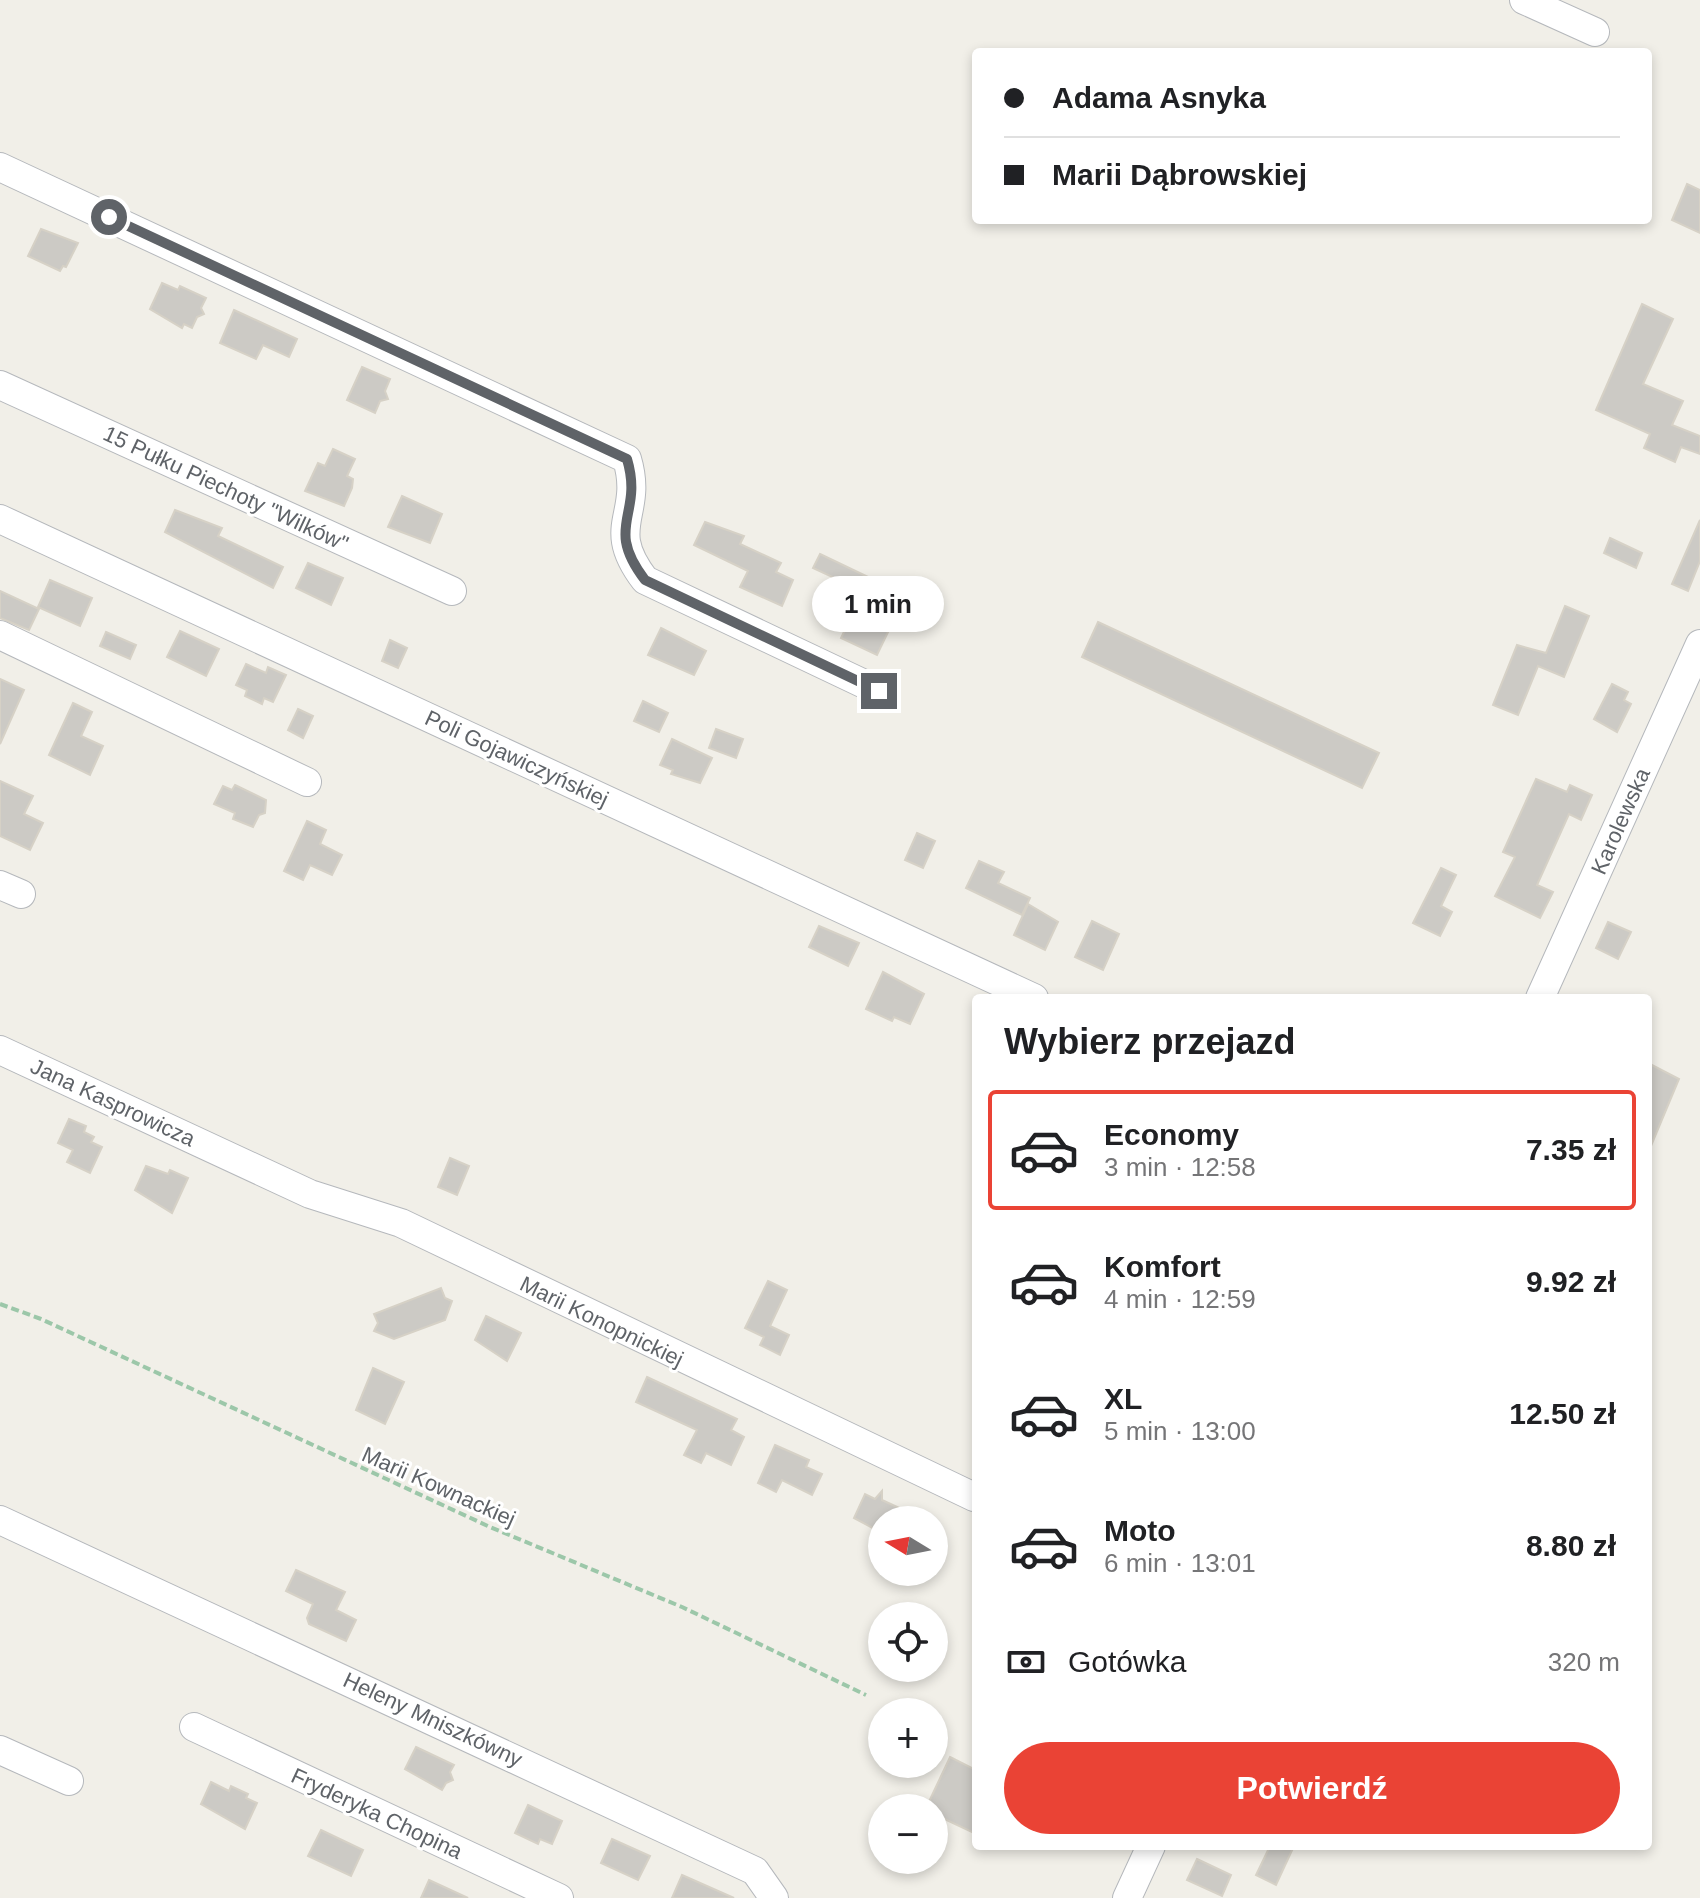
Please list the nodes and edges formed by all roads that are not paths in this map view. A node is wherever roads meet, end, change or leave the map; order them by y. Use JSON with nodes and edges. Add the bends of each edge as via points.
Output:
{"nodes":[{"id":1,"x":1524,"y":0,"type":"edge"},
{"id":2,"x":1595,"y":32,"type":"dead end"},
{"id":3,"x":0,"y":167,"type":"edge"},
{"id":4,"x":0,"y":385,"type":"edge"},
{"id":5,"x":0,"y":519,"type":"edge"},
{"id":6,"x":452,"y":591,"type":"dead end"},
{"id":7,"x":0,"y":635,"type":"edge"},
{"id":8,"x":1700,"y":644,"type":"edge"},
{"id":9,"x":879,"y":691,"type":"dead end"},
{"id":10,"x":307,"y":782,"type":"dead end"},
{"id":11,"x":1025,"y":994,"type":"edge"},
{"id":12,"x":1542,"y":994,"type":"edge"},
{"id":13,"x":0,"y":1050,"type":"edge"},
{"id":14,"x":226,"y":1154,"type":"joint"},
{"id":15,"x":972,"y":1496,"type":"edge"},
{"id":16,"x":0,"y":1520,"type":"edge"},
{"id":17,"x":194,"y":1727,"type":"dead end"},
{"id":18,"x":0,"y":1750,"type":"edge"},
{"id":19,"x":69,"y":1781,"type":"dead end"},
{"id":20,"x":1149,"y":1850,"type":"edge"},
{"id":21,"x":559,"y":1898,"type":"edge"},
{"id":22,"x":774,"y":1898,"type":"edge"},
{"id":23,"x":1127,"y":1898,"type":"edge"}],
"edges":[{"from":1,"to":2,"type":"street"},
{"from":3,"to":9,"type":"street","via":[[627,459],[634,482],[622,537],[629,559],[645,580]]},
{"from":4,"to":6,"type":"street","name":"15 Pułku Piechoty \"Wilków\""},
{"from":5,"to":11,"type":"street","name":"Poli Gojawiczyńskiej"},
{"from":7,"to":10,"type":"street"},
{"from":8,"to":12,"type":"street","name":"Karolewska"},
{"from":13,"to":14,"type":"street","name":"Jana Kasprowicza"},
{"from":14,"to":15,"type":"street","name":"Marii Konopnickiej","via":[[310,1194],[401,1223]]},
{"from":16,"to":22,"type":"street","name":"Heleny Mniszkówny","via":[[755,1871]]},
{"from":17,"to":21,"type":"street","name":"Fryderyka Chopina"},
{"from":18,"to":19,"type":"street"},
{"from":20,"to":23,"type":"street"}]}
